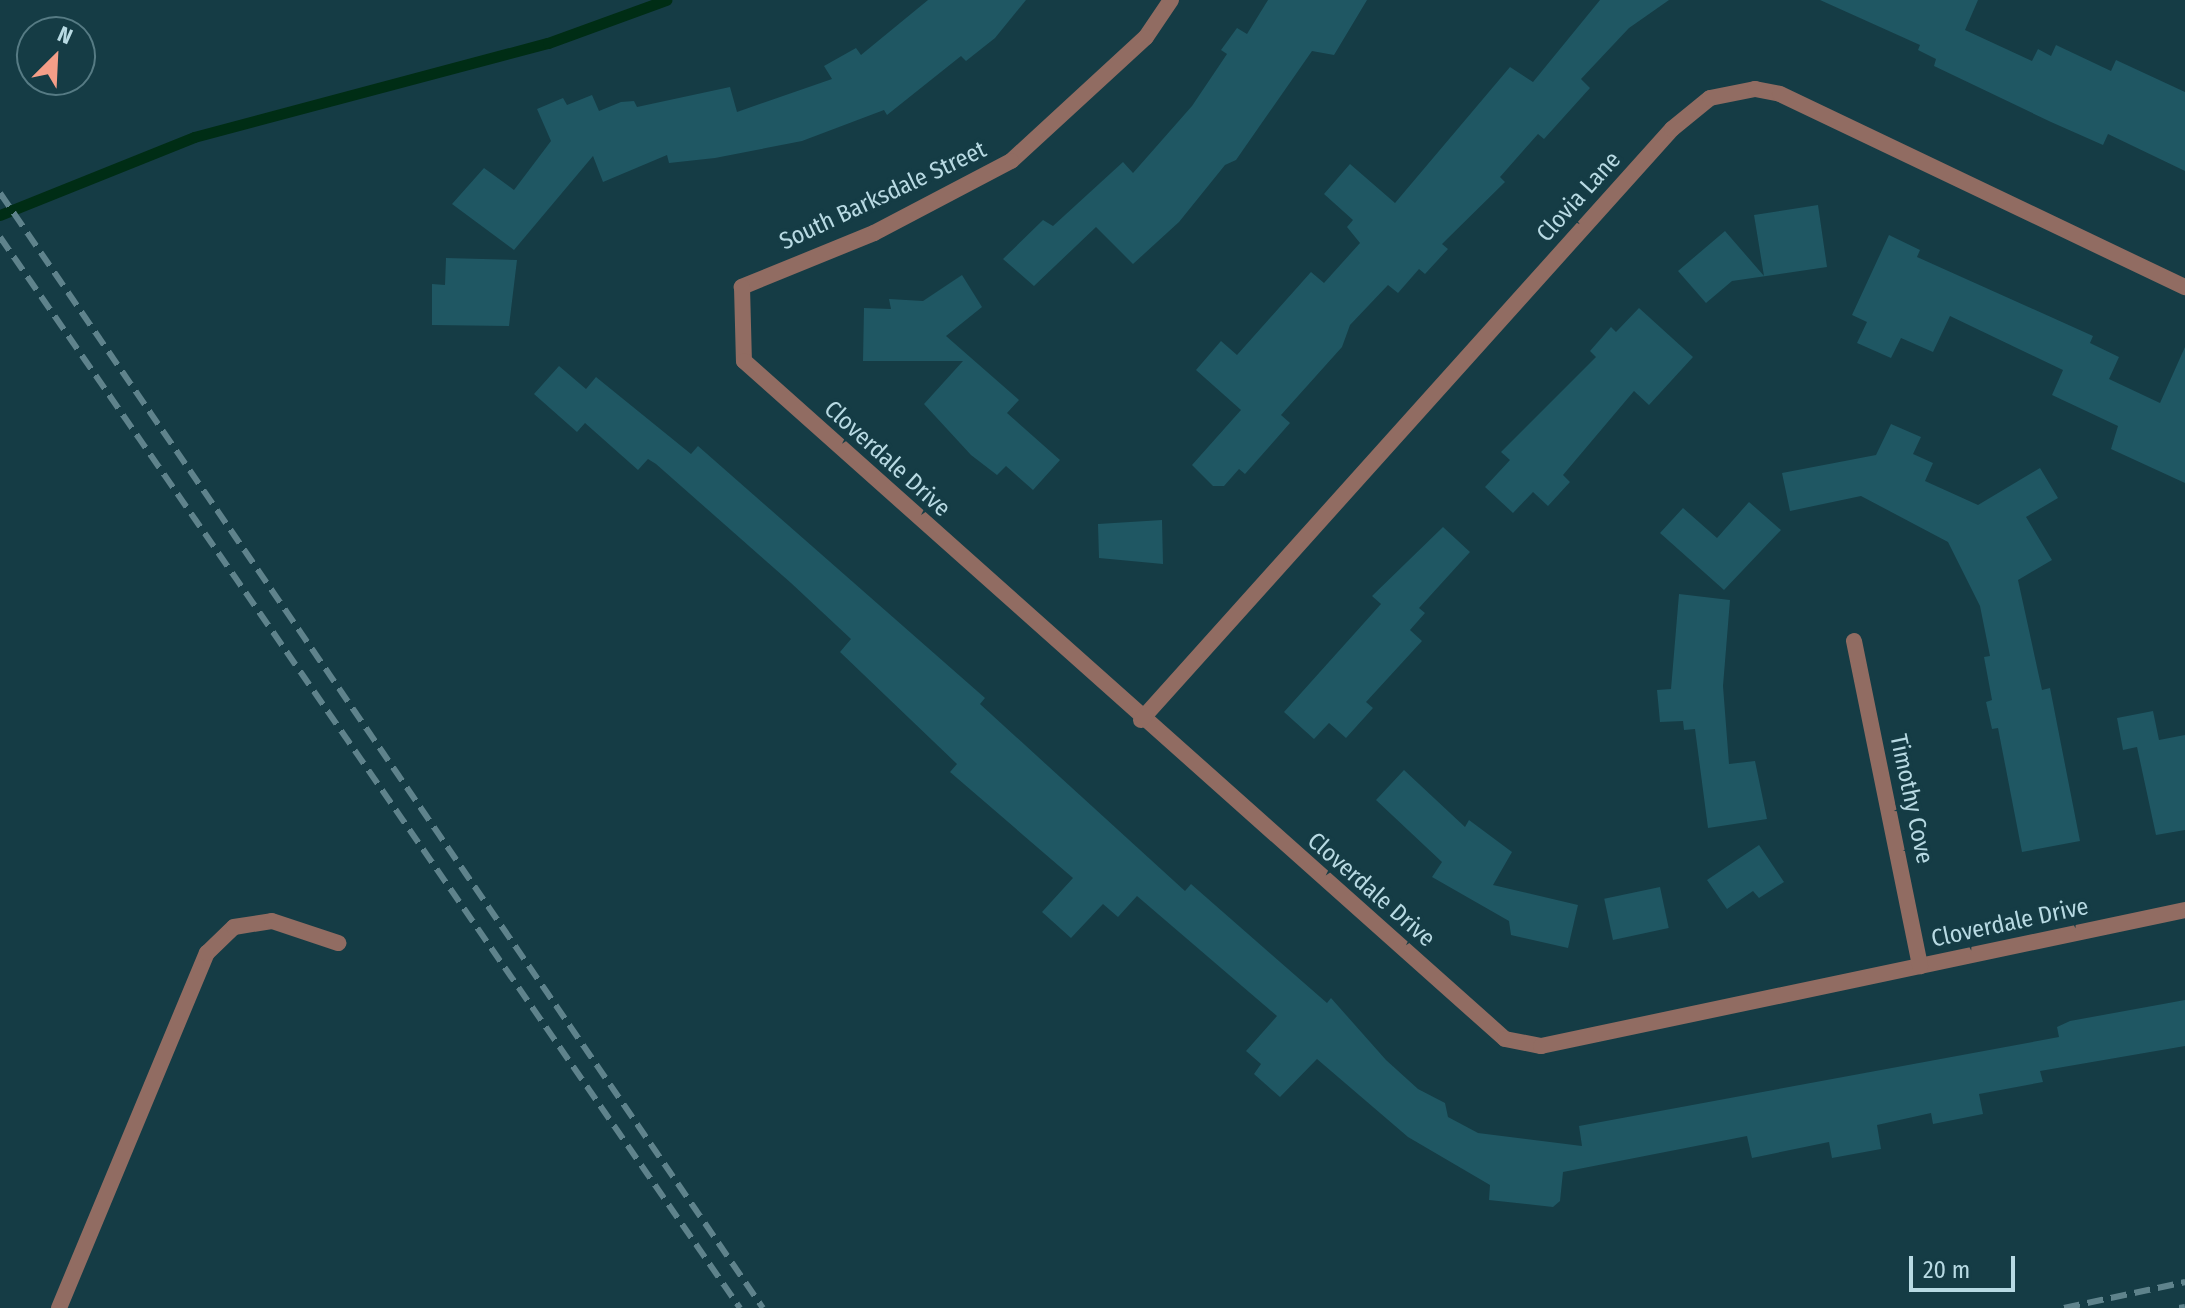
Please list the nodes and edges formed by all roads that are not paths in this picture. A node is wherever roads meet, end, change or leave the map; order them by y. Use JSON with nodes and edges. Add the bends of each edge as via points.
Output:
{"nodes":[{"id":1,"x":1171,"y":0,"type":"edge"},
{"id":2,"x":742,"y":287,"type":"joint"},
{"id":3,"x":2185,"y":287,"type":"edge"},
{"id":4,"x":1854,"y":641,"type":"dead end"},
{"id":5,"x":1141,"y":720,"type":"junction"},
{"id":6,"x":2185,"y":910,"type":"edge"},
{"id":7,"x":338,"y":943,"type":"dead end"},
{"id":8,"x":1920,"y":966,"type":"junction"},
{"id":9,"x":59,"y":1308,"type":"edge"}],
"edges":[{"from":1,"to":2,"type":"street","name":"South Barksdale Street","via":[[1146,37],[1011,161],[874,233]]},
{"from":2,"to":5,"type":"street","name":"Cloverdale Drive","via":[[744,361]]},
{"from":3,"to":5,"type":"street","name":"Clovia Lane","via":[[1780,94],[1755,89],[1710,98],[1672,129]]},
{"from":4,"to":8,"type":"street","name":"Timothy Cove"},
{"from":5,"to":8,"type":"street","name":"Cloverdale Drive","via":[[1505,1039],[1541,1046]]},
{"from":6,"to":8,"type":"street","name":"Cloverdale Drive"},
{"from":7,"to":9,"type":"street","via":[[272,921],[234,927],[207,953]]}]}
